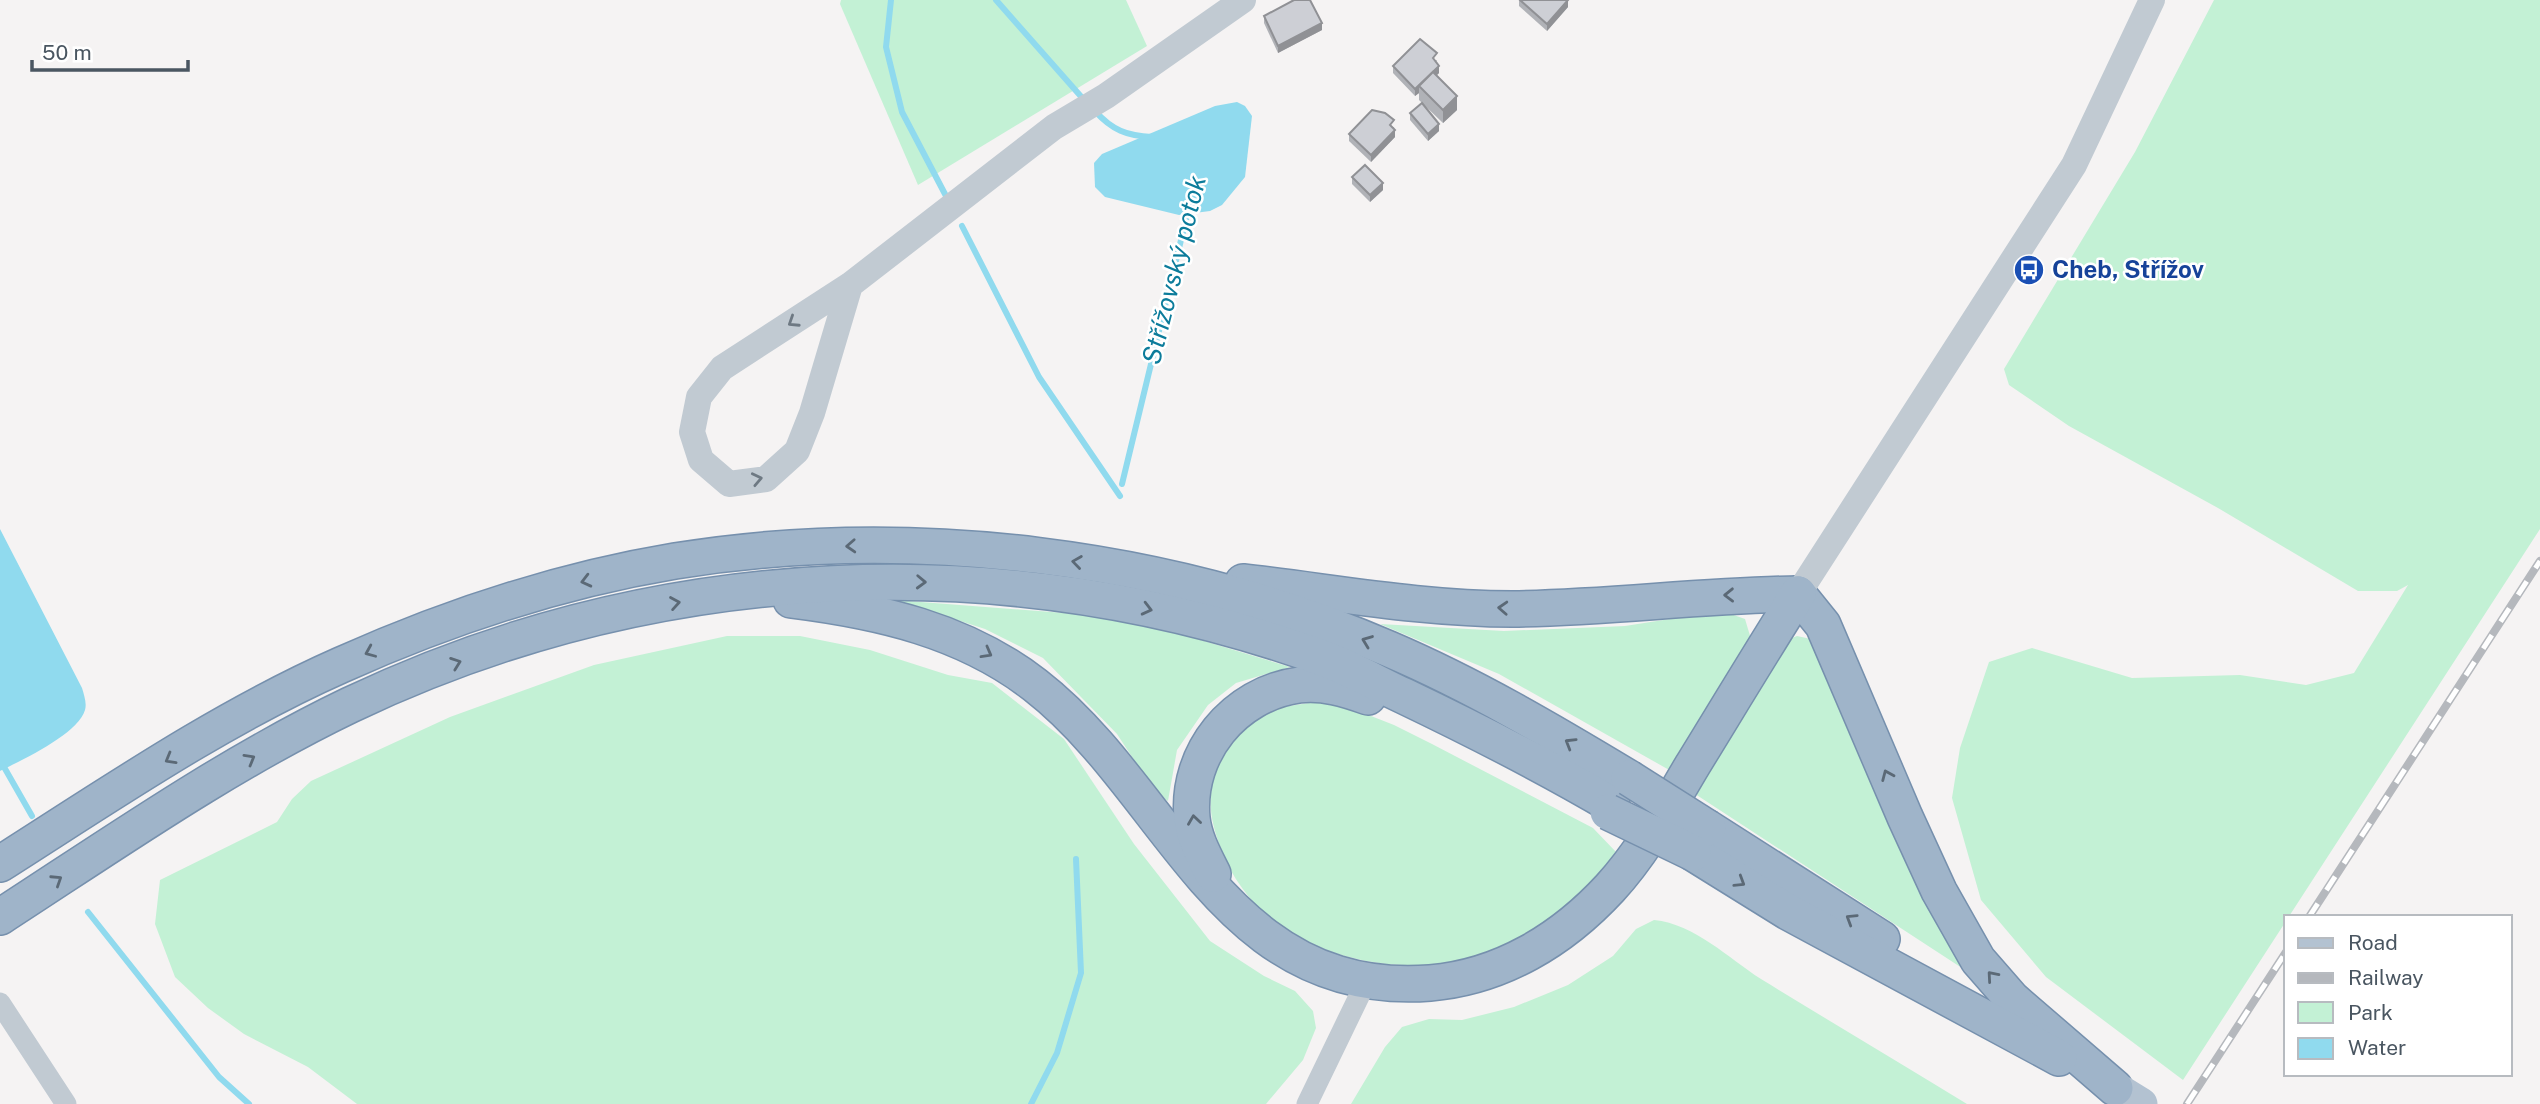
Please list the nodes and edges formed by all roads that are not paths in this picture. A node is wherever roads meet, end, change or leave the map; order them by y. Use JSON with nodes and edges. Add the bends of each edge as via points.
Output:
{"nodes":[{"id":1,"x":1243,"y":0,"type":"edge"},
{"id":2,"x":2152,"y":0,"type":"edge"},
{"id":3,"x":850,"y":285,"type":"junction"},
{"id":4,"x":1126,"y":569,"type":"junction"},
{"id":5,"x":731,"y":593,"type":"junction"},
{"id":6,"x":1798,"y":594,"type":"junction"},
{"id":7,"x":131,"y":781,"type":"junction"},
{"id":8,"x":1616,"y":798,"type":"junction"},
{"id":9,"x":0,"y":846,"type":"edge"},
{"id":10,"x":0,"y":864,"type":"edge"},
{"id":11,"x":0,"y":917,"type":"edge"},
{"id":12,"x":1267,"y":937,"type":"junction"},
{"id":13,"x":1367,"y":980,"type":"junction"},
{"id":14,"x":0,"y":1003,"type":"edge"},
{"id":15,"x":2126,"y":1094,"type":"edge"},
{"id":16,"x":66,"y":1104,"type":"edge"},
{"id":17,"x":1307,"y":1104,"type":"edge"}],
"edges":[{"from":1,"to":3,"type":"street","via":[[1054,127]]},
{"from":2,"to":6,"type":"street","via":[[2074,165]]},
{"from":3,"to":3,"type":"street","one_way":true,"via":[[722,368],[699,397],[692,432],[701,460],[729,484],[766,479],[797,452]]},
{"from":6,"to":4,"type":"highway","one_way":true,"via":[[1720,594],[1636,605],[1510,609],[1358,597]]},
{"from":4,"to":7,"type":"highway","one_way":true,"via":[[1001,552],[878,545],[677,561],[619,573],[523,598],[367,654],[248,713]]},
{"from":8,"to":4,"type":"highway","one_way":true,"via":[[1468,685],[1388,649],[1264,605]]},
{"from":5,"to":8,"type":"highway","one_way":true,"via":[[882,581],[1001,585],[1115,601],[1327,660]]},
{"from":11,"to":5,"type":"highway","one_way":true,"via":[[193,792],[349,705],[533,634]]},
{"from":5,"to":12,"type":"highway","one_way":true,"via":[[886,616],[942,632],[1008,665],[1102,748],[1209,887]]},
{"from":6,"to":13,"type":"highway","via":[[1631,863],[1588,911],[1562,934],[1497,968],[1417,984]]},
{"from":15,"to":6,"type":"highway","one_way":true,"via":[[2012,999],[1978,960],[1916,842],[1822,625]]},
{"from":7,"to":9,"type":"highway"},
{"from":7,"to":10,"type":"highway"},
{"from":12,"to":8,"type":"highway","one_way":true,"via":[[1215,878],[1192,819],[1192,792],[1197,768],[1220,728],[1237,711],[1282,689],[1324,685],[1378,701]]},
{"from":8,"to":15,"type":"highway","bridge":true,"via":[[1700,841],[1788,912]]},
{"from":12,"to":13,"type":"highway","via":[[1315,965]]},
{"from":13,"to":17,"type":"street"},
{"from":14,"to":16,"type":"street"}]}
